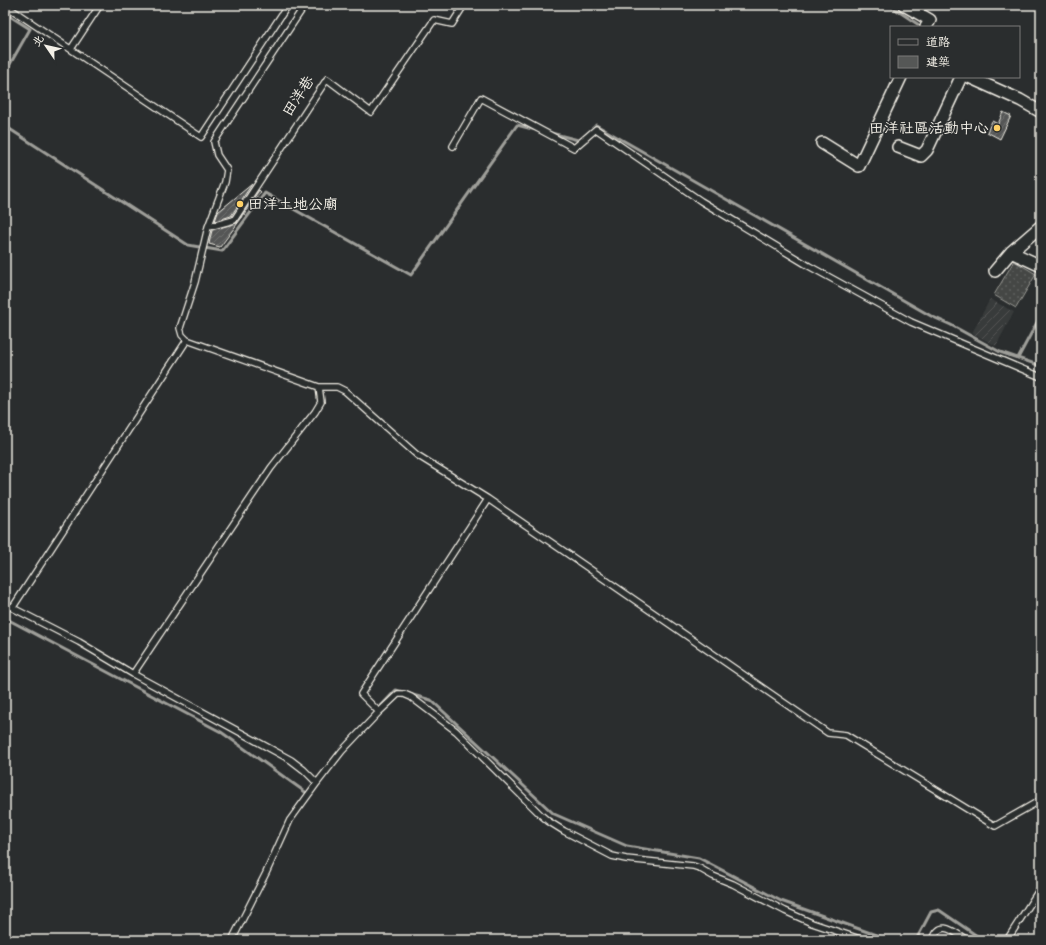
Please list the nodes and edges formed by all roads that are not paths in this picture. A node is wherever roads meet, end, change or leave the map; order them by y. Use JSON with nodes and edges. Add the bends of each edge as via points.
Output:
{"nodes":[{"id":1,"x":5,"y":5,"type":"edge"},
{"id":2,"x":100,"y":5,"type":"edge"},
{"id":3,"x":305,"y":5,"type":"edge"},
{"id":4,"x":464,"y":5,"type":"edge"},
{"id":5,"x":904,"y":5,"type":"edge"},
{"id":6,"x":285,"y":6,"type":"edge"},
{"id":7,"x":927,"y":26,"type":"edge"},
{"id":8,"x":71,"y":49,"type":"junction"},
{"id":9,"x":901,"y":78,"type":"edge"},
{"id":10,"x":961,"y":78,"type":"edge"},
{"id":11,"x":971,"y":78,"type":"edge"},
{"id":12,"x":1041,"y":112,"type":"edge"},
{"id":13,"x":822,"y":143,"type":"dead end"},
{"id":14,"x":453,"y":146,"type":"dead end"},
{"id":15,"x":898,"y":146,"type":"dead end"},
{"id":16,"x":1041,"y":226,"type":"edge"},
{"id":17,"x":208,"y":227,"type":"junction"},
{"id":18,"x":1011,"y":252,"type":"junction"},
{"id":19,"x":1041,"y":266,"type":"edge"},
{"id":20,"x":995,"y":272,"type":"dead end"},
{"id":21,"x":187,"y":340,"type":"junction"},
{"id":22,"x":1041,"y":377,"type":"edge"},
{"id":23,"x":319,"y":387,"type":"junction"},
{"id":24,"x":488,"y":499,"type":"junction"},
{"id":25,"x":5,"y":604,"type":"edge"},
{"id":26,"x":13,"y":607,"type":"junction"},
{"id":27,"x":133,"y":674,"type":"junction"},
{"id":28,"x":379,"y":712,"type":"junction"},
{"id":29,"x":317,"y":783,"type":"junction"},
{"id":30,"x":1041,"y":800,"type":"edge"},
{"id":31,"x":1041,"y":886,"type":"edge"},
{"id":32,"x":232,"y":940,"type":"edge"},
{"id":33,"x":863,"y":940,"type":"edge"},
{"id":34,"x":933,"y":940,"type":"edge"},
{"id":35,"x":967,"y":940,"type":"edge"},
{"id":36,"x":1007,"y":940,"type":"edge"}],
"edges":[{"from":1,"to":8,"type":"lane"},
{"from":2,"to":8,"type":"lane"},
{"from":3,"to":17,"type":"lane","via":[[214,142],[217,155],[227,170]]},
{"from":4,"to":17,"type":"lane","name":"田洋巷","via":[[452,24],[434,20],[371,112],[327,79],[234,220]]},
{"from":5,"to":7,"type":"street","via":[[930,20]]},
{"from":6,"to":8,"type":"lane","via":[[201,137]]},
{"from":9,"to":13,"type":"street","via":[[859,166]]},
{"from":10,"to":15,"type":"street","via":[[927,150],[921,156]]},
{"from":11,"to":12,"type":"street"},
{"from":14,"to":22,"type":"lane","via":[[481,98],[574,148],[596,129],[701,201],[829,277],[911,322]]},
{"from":16,"to":18,"type":"street"},
{"from":17,"to":21,"type":"lane","via":[[180,328]]},
{"from":18,"to":19,"type":"street"},
{"from":18,"to":20,"type":"street"},
{"from":21,"to":23,"type":"lane"},
{"from":21,"to":26,"type":"lane"},
{"from":23,"to":24,"type":"lane","via":[[337,387],[345,391],[417,455]]},
{"from":23,"to":27,"type":"lane","via":[[321,402],[315,412],[271,468]]},
{"from":24,"to":28,"type":"lane","via":[[361,694]]},
{"from":24,"to":30,"type":"lane","via":[[828,733],[846,736],[995,826]]},
{"from":25,"to":26,"type":"lane"},
{"from":26,"to":27,"type":"lane"},
{"from":27,"to":29,"type":"lane","via":[[291,760]]},
{"from":28,"to":29,"type":"lane","via":[[342,751]]},
{"from":28,"to":33,"type":"lane","via":[[398,694],[408,695],[456,731],[544,818],[612,856],[699,868],[812,923]]},
{"from":29,"to":32,"type":"lane","via":[[290,820]]},
{"from":31,"to":36,"type":"lane"},
{"from":34,"to":35,"type":"lane","via":[[936,933],[944,928],[951,929]]}]}
